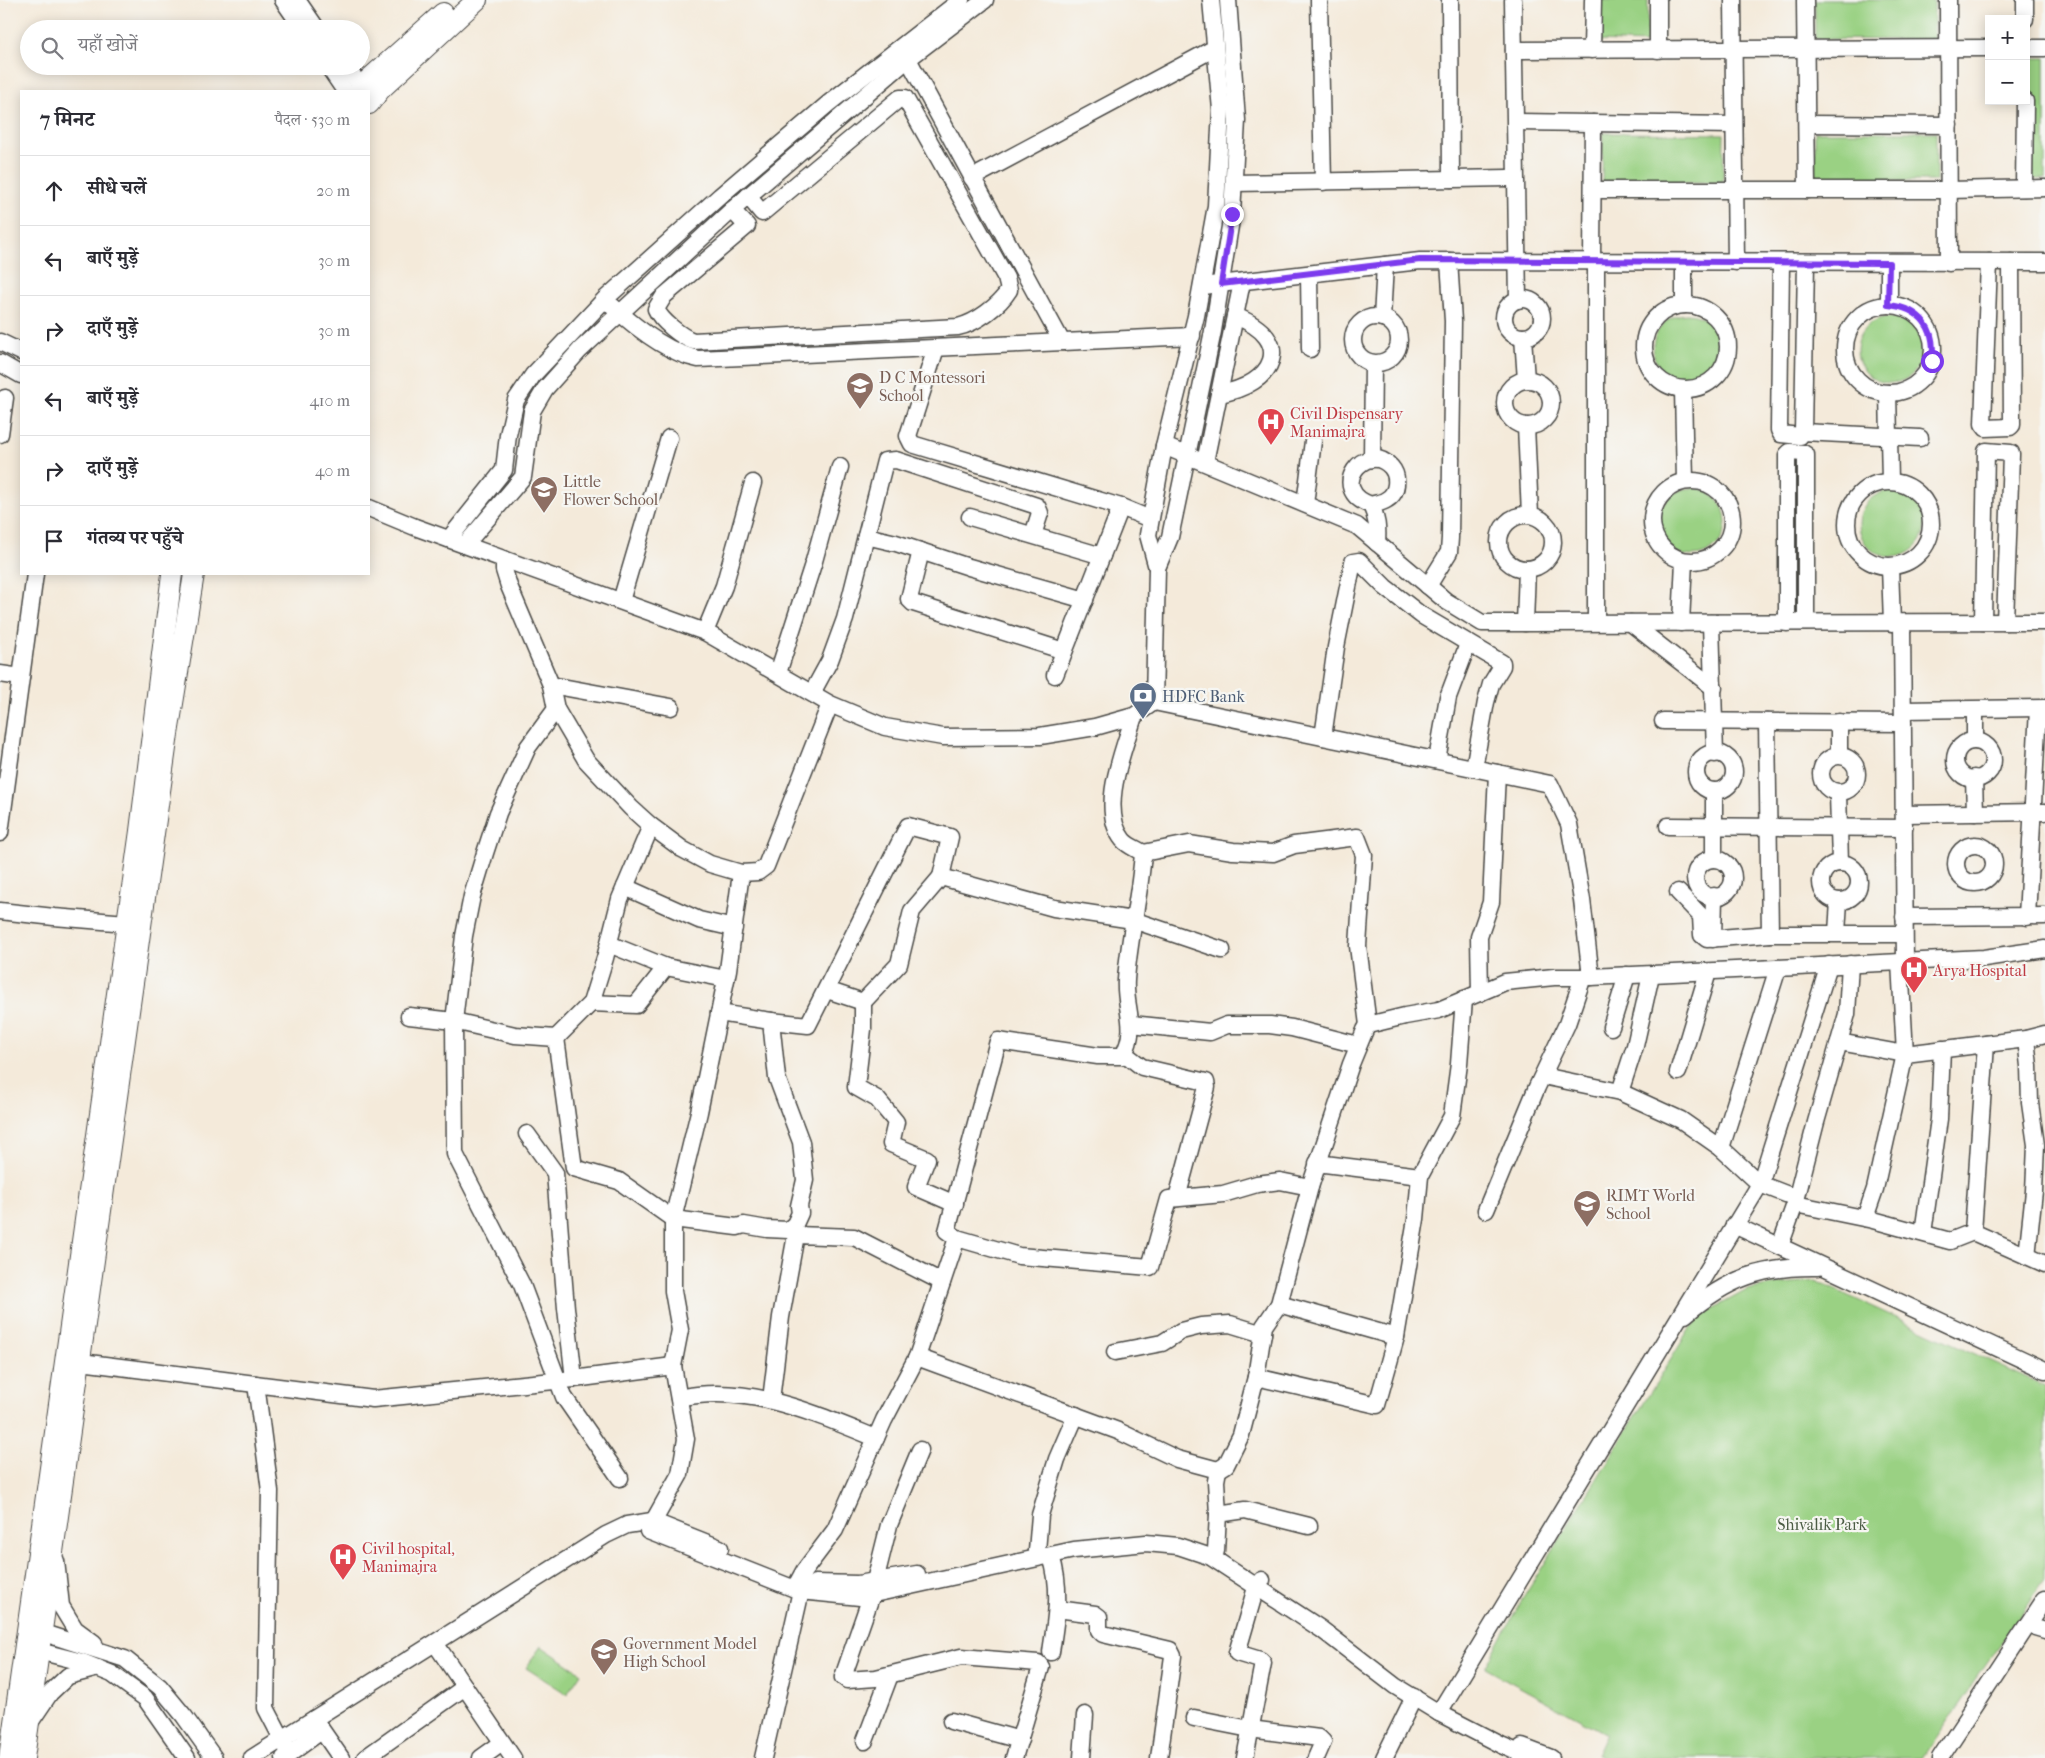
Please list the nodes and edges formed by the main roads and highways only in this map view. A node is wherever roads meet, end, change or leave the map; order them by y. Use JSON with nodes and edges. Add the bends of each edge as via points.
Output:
{"nodes":[{"id":1,"x":457,"y":0,"type":"edge"},
{"id":2,"x":477,"y":0,"type":"edge"},
{"id":3,"x":362,"y":90,"type":"edge"},
{"id":4,"x":370,"y":91,"type":"edge"},
{"id":5,"x":160,"y":575,"type":"edge"},
{"id":6,"x":172,"y":575,"type":"edge"},
{"id":7,"x":194,"y":575,"type":"edge"},
{"id":8,"x":208,"y":575,"type":"edge"},
{"id":9,"x":168,"y":604,"type":"junction"},
{"id":10,"x":186,"y":623,"type":"junction"},
{"id":11,"x":133,"y":930,"type":"junction"},
{"id":12,"x":33,"y":1640,"type":"junction"},
{"id":13,"x":9,"y":1758,"type":"edge"},
{"id":14,"x":24,"y":1758,"type":"edge"}],
"edges":[{"from":1,"to":3,"type":"main road"},
{"from":2,"to":4,"type":"main road","via":[[380,90]]},
{"from":5,"to":9,"type":"main road"},
{"from":6,"to":9,"type":"main road"},
{"from":7,"to":10,"type":"main road"},
{"from":8,"to":10,"type":"main road"},
{"from":9,"to":11,"type":"main road"},
{"from":10,"to":11,"type":"main road"},
{"from":11,"to":12,"type":"main road"},
{"from":11,"to":12,"type":"main road","via":[[80,1362],[54,1545]]},
{"from":12,"to":13,"type":"main road"},
{"from":12,"to":14,"type":"main road"}]}
